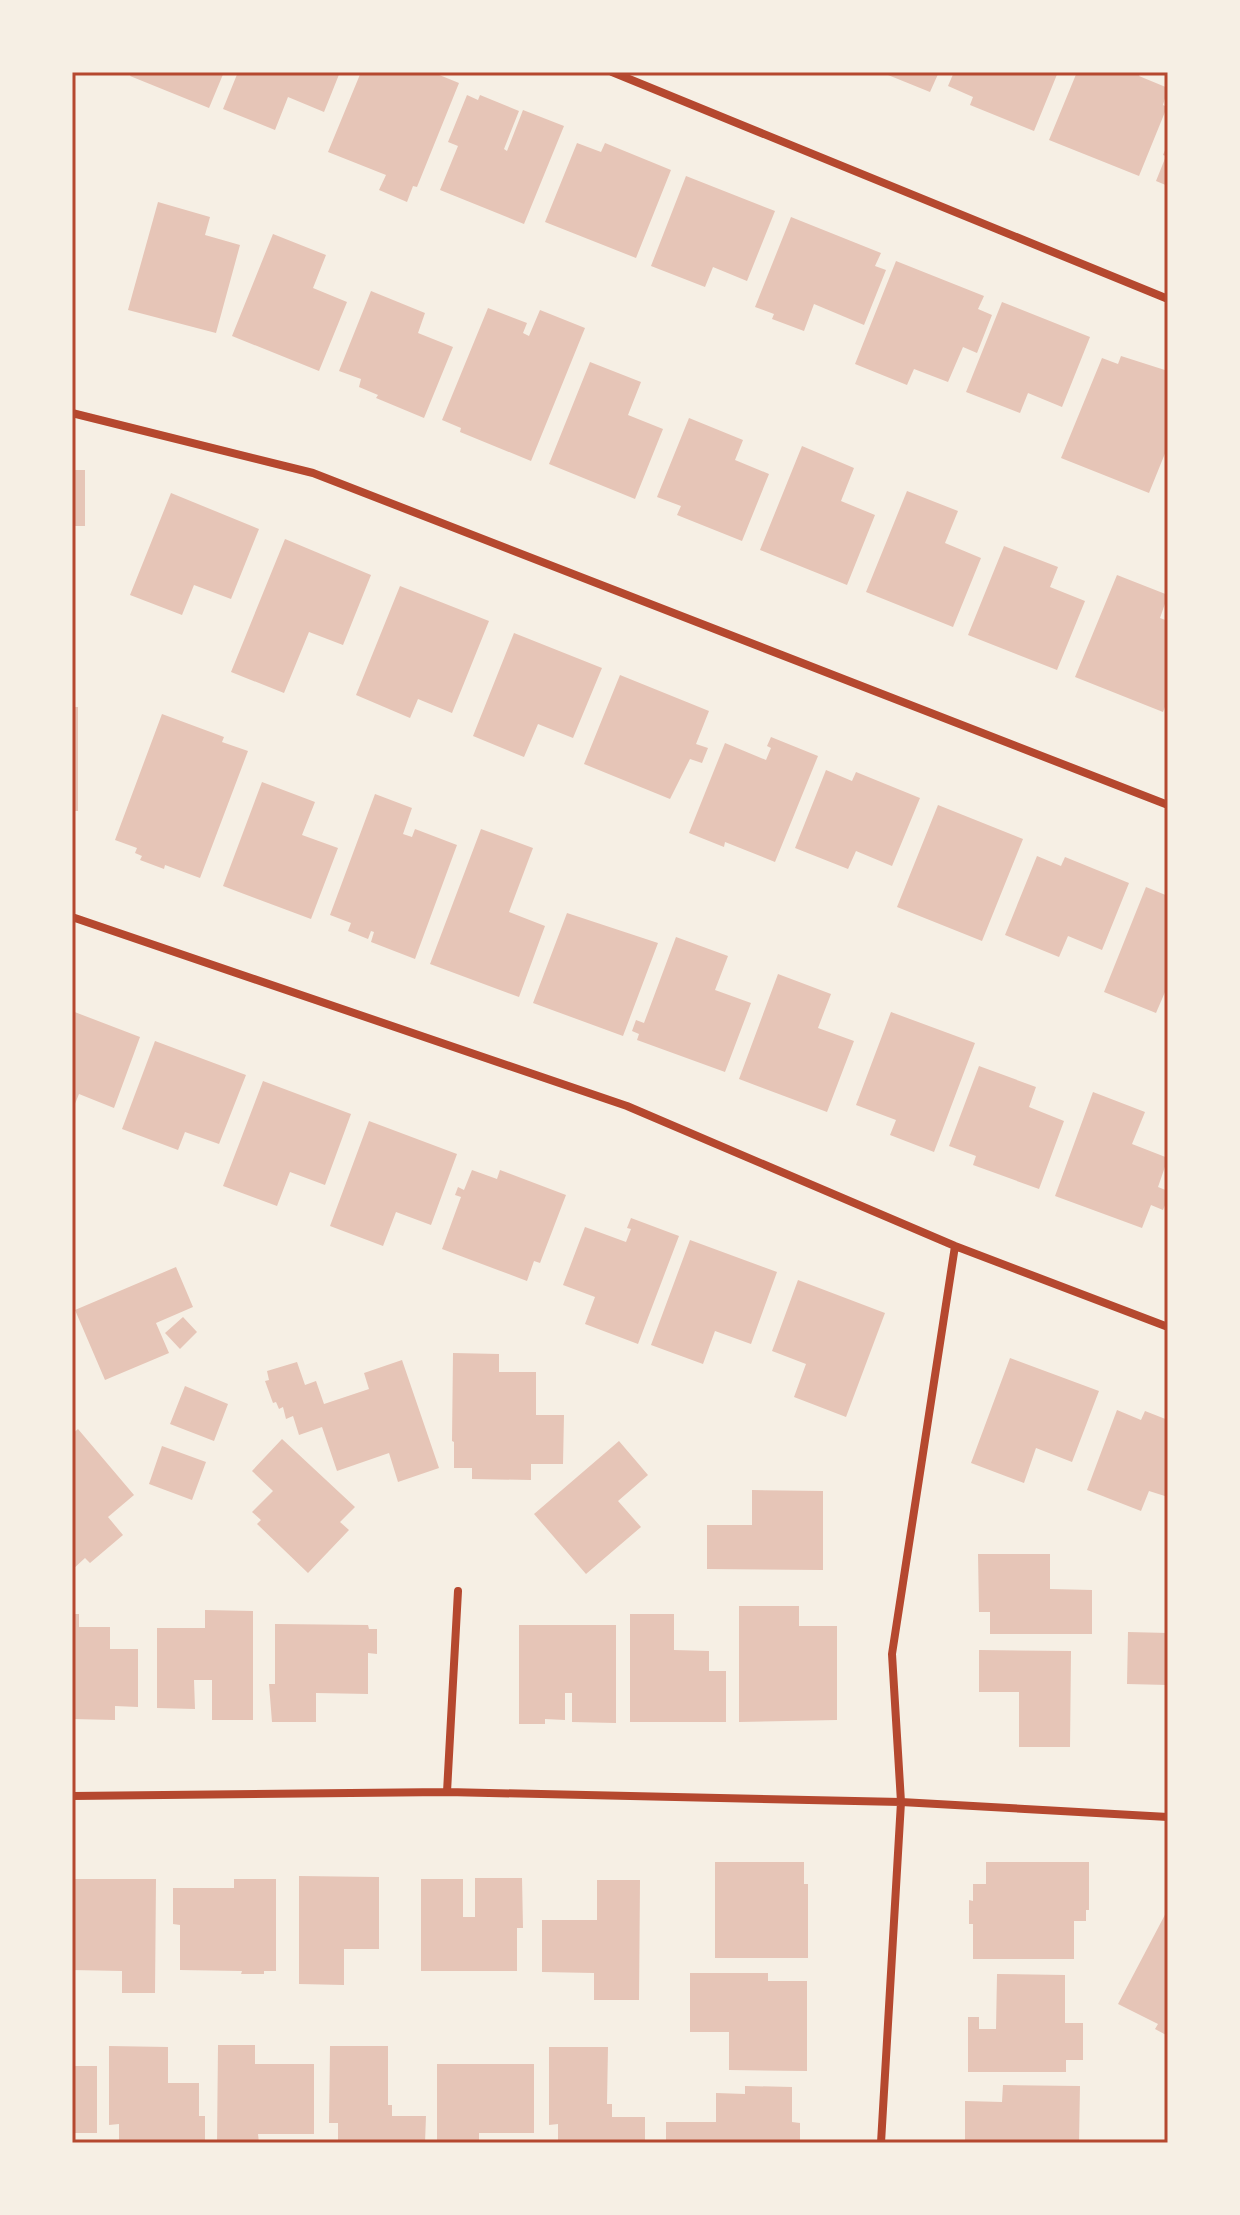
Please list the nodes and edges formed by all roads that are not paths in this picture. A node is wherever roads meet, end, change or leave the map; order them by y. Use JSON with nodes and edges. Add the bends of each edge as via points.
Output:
{"nodes":[{"id":1,"x":612,"y":72,"type":"edge"},
{"id":2,"x":1168,"y":299,"type":"edge"},
{"id":3,"x":72,"y":413,"type":"edge"},
{"id":4,"x":1168,"y":805,"type":"edge"},
{"id":5,"x":72,"y":917,"type":"edge"},
{"id":6,"x":955,"y":1246,"type":"junction"},
{"id":7,"x":1168,"y":1327,"type":"edge"},
{"id":8,"x":458,"y":1591,"type":"dead end"},
{"id":9,"x":447,"y":1792,"type":"junction"},
{"id":10,"x":72,"y":1796,"type":"edge"},
{"id":11,"x":901,"y":1802,"type":"junction"},
{"id":12,"x":1168,"y":1817,"type":"edge"},
{"id":13,"x":881,"y":2143,"type":"edge"}],
"edges":[{"from":1,"to":2,"type":"street"},
{"from":3,"to":4,"type":"street","via":[[313,473]]},
{"from":5,"to":6,"type":"street","via":[[627,1106]]},
{"from":6,"to":7,"type":"street"},
{"from":6,"to":11,"type":"street","via":[[892,1654]]},
{"from":8,"to":9,"type":"street"},
{"from":9,"to":10,"type":"street"},
{"from":9,"to":11,"type":"street"},
{"from":11,"to":12,"type":"street"},
{"from":11,"to":13,"type":"street"}]}
